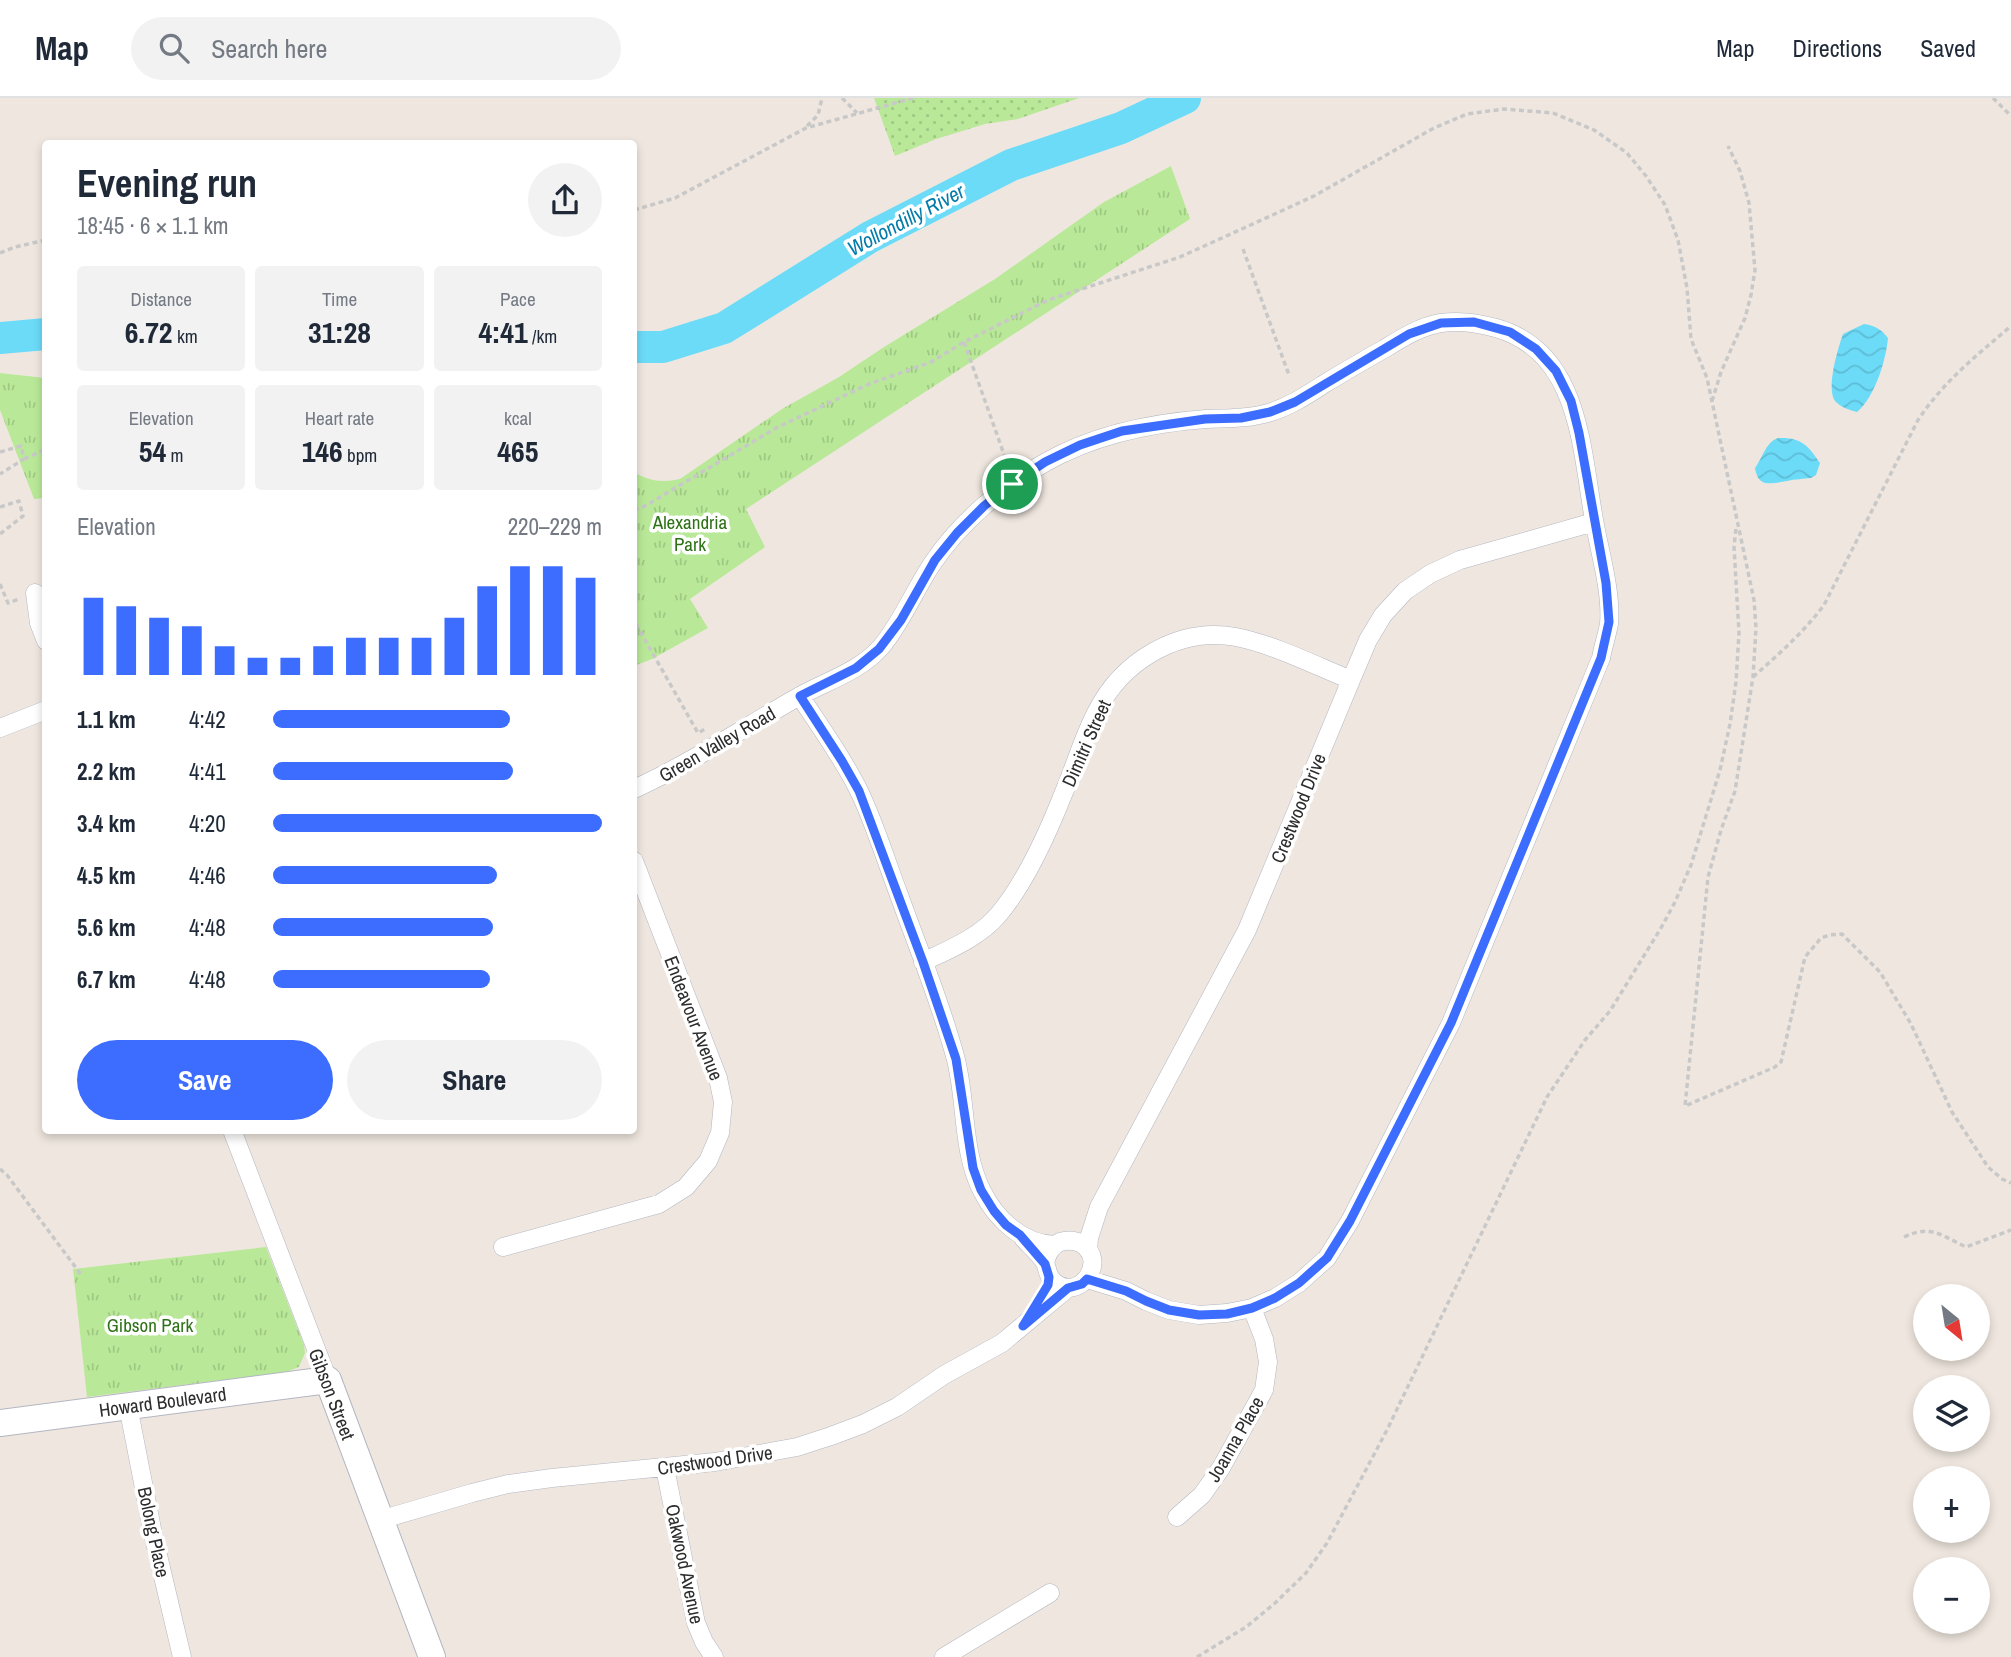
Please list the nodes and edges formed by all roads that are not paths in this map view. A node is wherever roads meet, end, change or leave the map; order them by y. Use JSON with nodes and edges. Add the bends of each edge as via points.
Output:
{"nodes":[{"id":1,"x":1594,"y":522,"type":"junction"},
{"id":2,"x":34,"y":593,"type":"road end"},
{"id":3,"x":42,"y":631,"type":"edge"},
{"id":4,"x":1351,"y":680,"type":"junction"},
{"id":5,"x":800,"y":696,"type":"junction"},
{"id":6,"x":42,"y":712,"type":"edge"},
{"id":7,"x":0,"y":729,"type":"edge"},
{"id":8,"x":637,"y":788,"type":"edge"},
{"id":9,"x":637,"y":869,"type":"edge"},
{"id":10,"x":923,"y":962,"type":"junction"},
{"id":11,"x":234,"y":1134,"type":"edge"},
{"id":12,"x":1020,"y":1235,"type":"junction"},
{"id":13,"x":1055,"y":1245,"type":"junction"},
{"id":14,"x":503,"y":1247,"type":"dead end"},
{"id":15,"x":1085,"y":1259,"type":"junction"},
{"id":16,"x":1047,"y":1270,"type":"junction"},
{"id":17,"x":1068,"y":1288,"type":"junction"},
{"id":18,"x":1252,"y":1308,"type":"junction"},
{"id":19,"x":1023,"y":1326,"type":"junction"},
{"id":20,"x":328,"y":1380,"type":"junction"},
{"id":21,"x":128,"y":1406,"type":"junction"},
{"id":22,"x":0,"y":1423,"type":"edge"},
{"id":23,"x":665,"y":1468,"type":"junction"},
{"id":24,"x":1177,"y":1517,"type":"dead end"},
{"id":25,"x":380,"y":1520,"type":"junction"},
{"id":26,"x":1050,"y":1593,"type":"dead end"},
{"id":27,"x":182,"y":1657,"type":"edge"},
{"id":28,"x":432,"y":1657,"type":"edge"},
{"id":29,"x":714,"y":1657,"type":"edge"},
{"id":30,"x":944,"y":1657,"type":"edge"}],
"edges":[{"from":1,"to":4,"type":"street","name":"Crestwood Drive","via":[[1460,560],[1430,574],[1383,615]]},
{"from":1,"to":5,"type":"street","name":"Green Valley Road","via":[[1571,401],[1556,371],[1536,349],[1510,332],[1474,322],[1441,323],[1409,334],[1295,402],[1270,412],[1122,431],[1045,462],[984,506],[957,533],[879,649],[856,668]]},
{"from":1,"to":18,"type":"street","name":"Green Valley Road","via":[[1609,622],[1601,658],[1451,1023],[1327,1258],[1299,1283]]},
{"from":2,"to":3,"type":"street"},
{"from":4,"to":10,"type":"street","name":"Dimitri Street","via":[[1235,637],[1205,635],[1150,653],[1130,667],[1096,712],[1064,794],[1015,894],[979,933]]},
{"from":4,"to":15,"type":"street","name":"Crestwood Drive","via":[[1247,930],[1099,1207]]},
{"from":5,"to":8,"type":"street","name":"Green Valley Road"},
{"from":5,"to":10,"type":"street","via":[[859,791]]},
{"from":6,"to":7,"type":"street"},
{"from":9,"to":14,"type":"street","name":"Endeavour Avenue","via":[[718,1078],[723,1102],[720,1133],[708,1161],[686,1187],[659,1204]]},
{"from":10,"to":12,"type":"street","via":[[956,1059],[973,1168],[994,1211]]},
{"from":11,"to":20,"type":"street","name":"Gibson Street"},
{"from":12,"to":13,"type":"street"},
{"from":12,"to":16,"type":"street"},
{"from":13,"to":15,"type":"street","via":[[1062,1241]]},
{"from":13,"to":16,"type":"street"},
{"from":15,"to":17,"type":"street","via":[[1082,1284]]},
{"from":15,"to":18,"type":"street","name":"Green Valley Road","via":[[1126,1291],[1169,1310],[1199,1315]]},
{"from":16,"to":17,"type":"street","via":[[1054,1282]]},
{"from":16,"to":19,"type":"street","name":"Crestwood Drive","via":[[1048,1285]]},
{"from":17,"to":19,"type":"street","name":"Crestwood Drive"},
{"from":18,"to":24,"type":"street","name":"Joanna Place","via":[[1268,1362],[1264,1390],[1221,1468],[1202,1495]]},
{"from":19,"to":23,"type":"street","name":"Crestwood Drive","via":[[1002,1343],[863,1424],[797,1447]]},
{"from":20,"to":21,"type":"street","name":"Howard Boulevard"},
{"from":20,"to":25,"type":"street","name":"Gibson Street"},
{"from":21,"to":22,"type":"street","name":"Howard Boulevard"},
{"from":21,"to":27,"type":"street","name":"Bolong Place"},
{"from":23,"to":25,"type":"street","name":"Crestwood Drive","via":[[508,1484]]},
{"from":23,"to":29,"type":"street","name":"Oakwood Avenue","via":[[696,1623]]},
{"from":25,"to":28,"type":"street","name":"Gibson Street"},
{"from":26,"to":30,"type":"street"}]}
